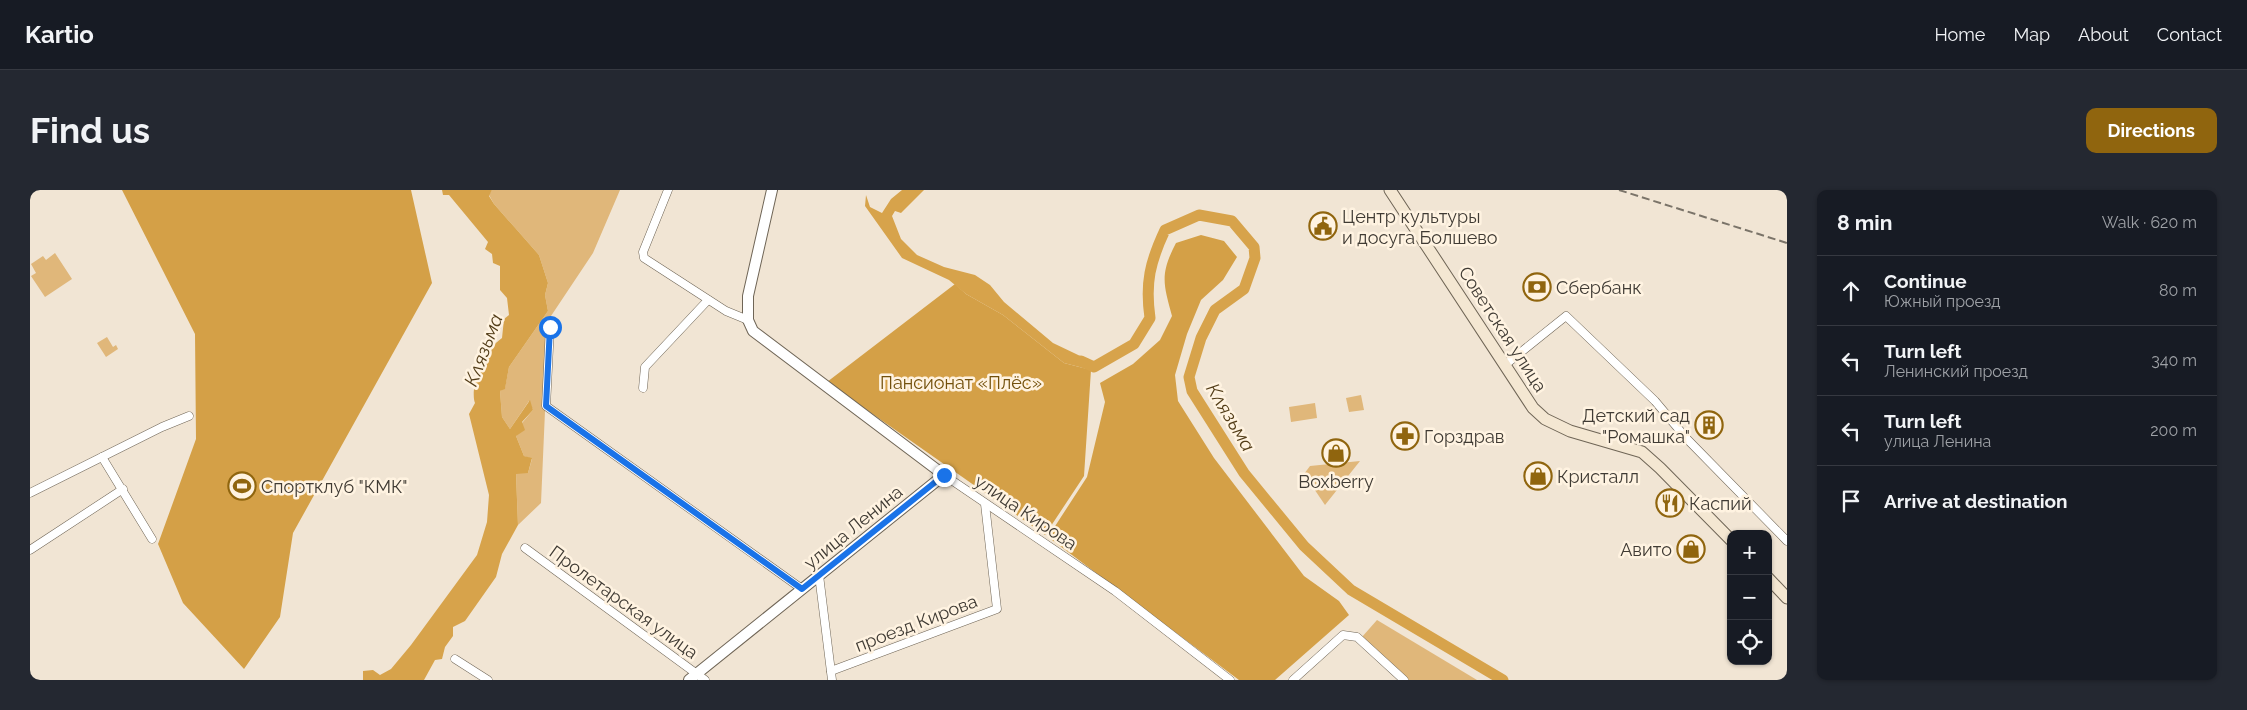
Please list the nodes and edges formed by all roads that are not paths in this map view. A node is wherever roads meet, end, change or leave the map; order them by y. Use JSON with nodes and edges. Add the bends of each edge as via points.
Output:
{"nodes":[{"id":1,"x":668,"y":190,"type":"edge"},
{"id":2,"x":772,"y":190,"type":"edge"},
{"id":3,"x":1390,"y":190,"type":"edge"},
{"id":4,"x":708,"y":300,"type":"junction"},
{"id":5,"x":748,"y":320,"type":"junction"},
{"id":6,"x":550,"y":327,"type":"dead end"},
{"id":7,"x":1505,"y":365,"type":"junction"},
{"id":8,"x":643,"y":388,"type":"dead end"},
{"id":9,"x":189,"y":416,"type":"dead end"},
{"id":10,"x":102,"y":457,"type":"junction"},
{"id":11,"x":944,"y":475,"type":"junction"},
{"id":12,"x":122,"y":489,"type":"junction"},
{"id":13,"x":30,"y":493,"type":"edge"},
{"id":14,"x":985,"y":504,"type":"junction"},
{"id":15,"x":1727,"y":536,"type":"edge"},
{"id":16,"x":152,"y":539,"type":"dead end"},
{"id":17,"x":1787,"y":541,"type":"edge"},
{"id":18,"x":525,"y":548,"type":"dead end"},
{"id":19,"x":30,"y":550,"type":"edge"},
{"id":20,"x":819,"y":575,"type":"junction"},
{"id":21,"x":1772,"y":581,"type":"edge"},
{"id":22,"x":802,"y":589,"type":"junction"},
{"id":23,"x":1785,"y":590,"type":"edge"},
{"id":24,"x":455,"y":659,"type":"dead end"},
{"id":25,"x":831,"y":671,"type":"junction"},
{"id":26,"x":697,"y":678,"type":"edge"},
{"id":27,"x":488,"y":680,"type":"edge"},
{"id":28,"x":832,"y":680,"type":"edge"},
{"id":29,"x":1230,"y":680,"type":"edge"},
{"id":30,"x":1293,"y":680,"type":"edge"},
{"id":31,"x":1404,"y":680,"type":"edge"}],
"edges":[{"from":1,"to":4,"type":"street","via":[[643,255]]},
{"from":2,"to":5,"type":"street","via":[[748,296]]},
{"from":3,"to":7,"type":"main road","name":"Советская улица"},
{"from":4,"to":5,"type":"street"},
{"from":4,"to":8,"type":"street","via":[[645,367]]},
{"from":5,"to":11,"type":"street","name":"улица Кирова","via":[[752,331]]},
{"from":6,"to":22,"type":"street","via":[[546,406]]},
{"from":7,"to":15,"type":"main road","name":"Советская улица","via":[[1533,408],[1545,419],[1577,434],[1642,452]]},
{"from":7,"to":17,"type":"street","via":[[1566,316],[1655,401],[1686,439]]},
{"from":9,"to":10,"type":"street"},
{"from":10,"to":12,"type":"street"},
{"from":10,"to":13,"type":"street"},
{"from":11,"to":14,"type":"street","name":"улица Кирова"},
{"from":11,"to":20,"type":"street","name":"улица Ленина"},
{"from":12,"to":16,"type":"street"},
{"from":12,"to":19,"type":"street"},
{"from":14,"to":25,"type":"street","name":"проезд Кирова","via":[[997,609]]},
{"from":14,"to":29,"type":"street","name":"улица Кирова","via":[[1115,591]]},
{"from":18,"to":26,"type":"street","name":"Пролетарская улица"},
{"from":20,"to":22,"type":"street","name":"улица Ленина"},
{"from":20,"to":25,"type":"street"},
{"from":21,"to":23,"type":"main road"},
{"from":22,"to":26,"type":"street","name":"улица Ленина"},
{"from":24,"to":27,"type":"street"},
{"from":25,"to":28,"type":"street"},
{"from":30,"to":31,"type":"street","via":[[1343,635],[1357,637]]}]}
